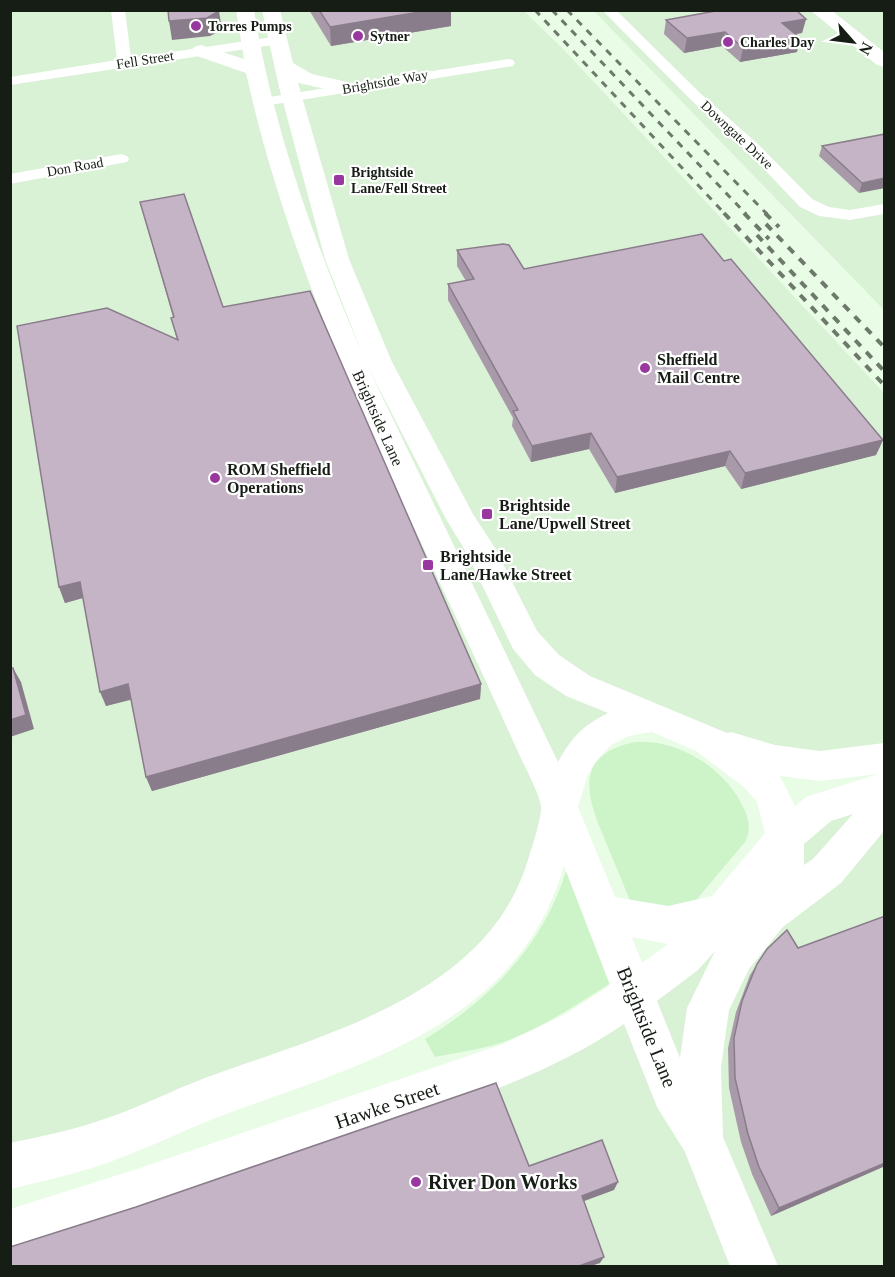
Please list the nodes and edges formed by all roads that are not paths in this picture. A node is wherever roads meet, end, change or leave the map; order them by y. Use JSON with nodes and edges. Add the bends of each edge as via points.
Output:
{"nodes":[{"id":1,"x":118,"y":10,"type":"edge"},
{"id":2,"x":271,"y":10,"type":"edge"},
{"id":3,"x":608,"y":10,"type":"edge"},
{"id":4,"x":819,"y":10,"type":"edge"},
{"id":5,"x":246,"y":17,"type":"edge"},
{"id":6,"x":279,"y":40,"type":"junction"},
{"id":7,"x":250,"y":44,"type":"junction"},
{"id":8,"x":201,"y":51,"type":"junction"},
{"id":9,"x":885,"y":61,"type":"edge"},
{"id":10,"x":124,"y":63,"type":"junction"},
{"id":11,"x":508,"y":63,"type":"dead end"},
{"id":12,"x":284,"y":66,"type":"junction"},
{"id":13,"x":255,"y":69,"type":"junction"},
{"id":14,"x":10,"y":81,"type":"edge"},
{"id":15,"x":349,"y":88,"type":"junction"},
{"id":16,"x":292,"y":97,"type":"junction"},
{"id":17,"x":262,"y":102,"type":"junction"},
{"id":18,"x":120,"y":159,"type":"dead end"},
{"id":19,"x":30,"y":175,"type":"junction"},
{"id":20,"x":10,"y":178,"type":"edge"},
{"id":21,"x":34,"y":195,"type":"dead end"},
{"id":22,"x":885,"y":209,"type":"edge"},
{"id":23,"x":655,"y":717,"type":"junction"},
{"id":24,"x":709,"y":741,"type":"junction"},
{"id":25,"x":885,"y":758,"type":"edge"},
{"id":26,"x":885,"y":788,"type":"edge"},
{"id":27,"x":885,"y":805,"type":"edge"},
{"id":28,"x":561,"y":807,"type":"junction"},
{"id":29,"x":785,"y":837,"type":"junction"},
{"id":30,"x":725,"y":910,"type":"junction"},
{"id":31,"x":602,"y":913,"type":"junction"},
{"id":32,"x":770,"y":914,"type":"junction"},
{"id":33,"x":633,"y":994,"type":"junction"},
{"id":34,"x":701,"y":1137,"type":"junction"},
{"id":35,"x":10,"y":1166,"type":"edge"},
{"id":36,"x":10,"y":1233,"type":"edge"},
{"id":37,"x":754,"y":1266,"type":"edge"}],
"edges":[{"from":1,"to":10,"type":"street"},
{"from":2,"to":6,"type":"main road","name":"Brightside Lane"},
{"from":3,"to":22,"type":"street","name":"Downgate Drive","via":[[806,203],[825,212],[850,215]]},
{"from":4,"to":9,"type":"main road"},
{"from":5,"to":7,"type":"main road","name":"Brightside Lane"},
{"from":5,"to":8,"type":"main road","via":[[220,42]]},
{"from":6,"to":7,"type":"street","name":"Fell Street"},
{"from":6,"to":12,"type":"main road","name":"Brightside Lane"},
{"from":7,"to":8,"type":"street","name":"Fell Street"},
{"from":7,"to":13,"type":"main road","name":"Brightside Lane"},
{"from":8,"to":10,"type":"street","name":"Fell Street"},
{"from":8,"to":13,"type":"main road"},
{"from":10,"to":14,"type":"street","name":"Fell Street"},
{"from":11,"to":15,"type":"street","name":"Brightside Way"},
{"from":12,"to":15,"type":"main road","via":[[306,79]]},
{"from":12,"to":16,"type":"main road","name":"Brightside Lane"},
{"from":13,"to":17,"type":"main road","name":"Brightside Lane"},
{"from":15,"to":16,"type":"street","name":"Brightside Way"},
{"from":16,"to":17,"type":"street","name":"Brightside Way"},
{"from":16,"to":23,"type":"main road","name":"Brightside Lane","via":[[337,259],[379,362],[525,640],[547,665],[578,686]]},
{"from":17,"to":28,"type":"main road","name":"Brightside Lane","via":[[293,208],[346,347]]},
{"from":18,"to":19,"type":"street","name":"Don Road"},
{"from":19,"to":20,"type":"street","name":"Don Road"},
{"from":19,"to":21,"type":"street","name":"Don Road"},
{"from":23,"to":24,"type":"main road"},
{"from":23,"to":28,"type":"main road","via":[[633,718],[586,746],[569,775]]},
{"from":24,"to":25,"type":"main road","via":[[811,766]]},
{"from":24,"to":29,"type":"main road","via":[[766,785],[774,798]]},
{"from":26,"to":29,"type":"main road","via":[[819,809]]},
{"from":27,"to":32,"type":"main road","via":[[827,872]]},
{"from":28,"to":31,"type":"main road"},
{"from":28,"to":35,"type":"main road","via":[[540,885],[524,918],[498,951],[428,1008],[381,1034],[95,1145]]},
{"from":29,"to":30,"type":"main road"},
{"from":29,"to":32,"type":"main road","name":"Brightside Lane","via":[[785,883]]},
{"from":30,"to":31,"type":"main road","via":[[668,925]]},
{"from":30,"to":33,"type":"main road","name":"Hawke Street","via":[[684,956]]},
{"from":31,"to":33,"type":"main road","name":"Brightside Lane"},
{"from":32,"to":34,"type":"main road","name":"Brightside Lane","via":[[735,955],[708,1008],[700,1067]]},
{"from":33,"to":34,"type":"main road","name":"Brightside Lane","via":[[672,1092]]},
{"from":33,"to":36,"type":"main road","name":"Hawke Street","via":[[579,1030],[510,1064]]},
{"from":34,"to":37,"type":"main road","name":"Brightside Lane"}]}
